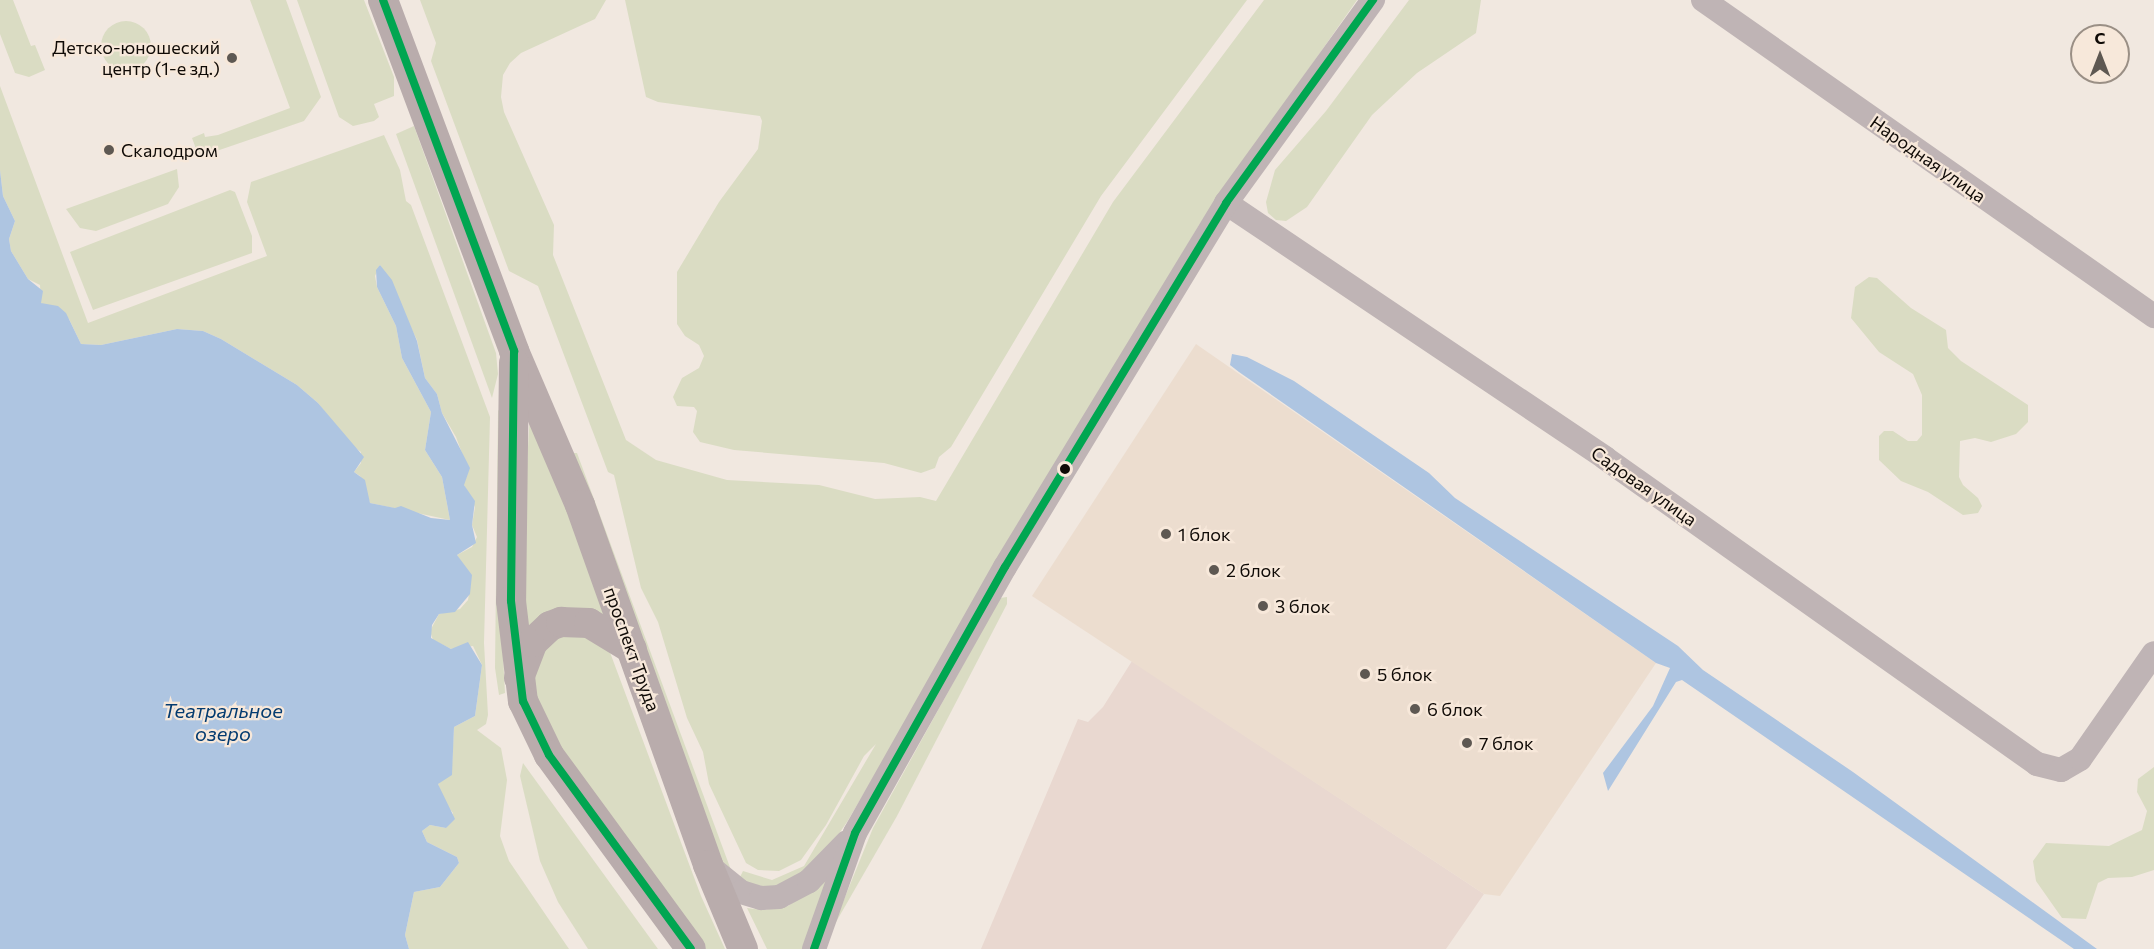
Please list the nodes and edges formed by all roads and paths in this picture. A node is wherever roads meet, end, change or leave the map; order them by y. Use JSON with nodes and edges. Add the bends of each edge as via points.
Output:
{"nodes":[{"id":1,"x":383,"y":0,"type":"edge"},
{"id":2,"x":1373,"y":0,"type":"edge"},
{"id":3,"x":1703,"y":0,"type":"edge"},
{"id":4,"x":1226,"y":203,"type":"junction"},
{"id":5,"x":2154,"y":316,"type":"edge"},
{"id":6,"x":514,"y":351,"type":"junction"},
{"id":7,"x":633,"y":649,"type":"junction"},
{"id":8,"x":2154,"y":653,"type":"edge"},
{"id":9,"x":519,"y":680,"type":"junction"},
{"id":10,"x":855,"y":833,"type":"junction"},
{"id":11,"x":708,"y":865,"type":"junction"},
{"id":12,"x":691,"y":949,"type":"edge"},
{"id":13,"x":743,"y":949,"type":"edge"},
{"id":14,"x":814,"y":949,"type":"edge"}],
"edges":[{"from":1,"to":6,"type":"main road","name":"проспект Труда"},
{"from":2,"to":4,"type":"street"},
{"from":3,"to":5,"type":"street","name":"Народная улица"},
{"from":4,"to":8,"type":"street","name":"Садовая улица","via":[[1605,458],[2037,764],[2061,770],[2080,759]]},
{"from":4,"to":10,"type":"street","via":[[1005,567]]},
{"from":6,"to":7,"type":"main road","name":"проспект Труда","via":[[548,424]]},
{"from":6,"to":9,"type":"main road","name":"проспект Труда","via":[[511,601]]},
{"from":7,"to":9,"type":"main road","via":[[589,623],[561,622],[550,626],[533,642]]},
{"from":7,"to":11,"type":"main road","name":"проспект Труда"},
{"from":9,"to":12,"type":"main road","name":"проспект Труда","via":[[523,701],[549,756]]},
{"from":10,"to":11,"type":"street","via":[[809,881],[779,897],[761,898],[741,892]]},
{"from":10,"to":14,"type":"street"},
{"from":11,"to":13,"type":"main road","name":"проспект Труда"}]}
